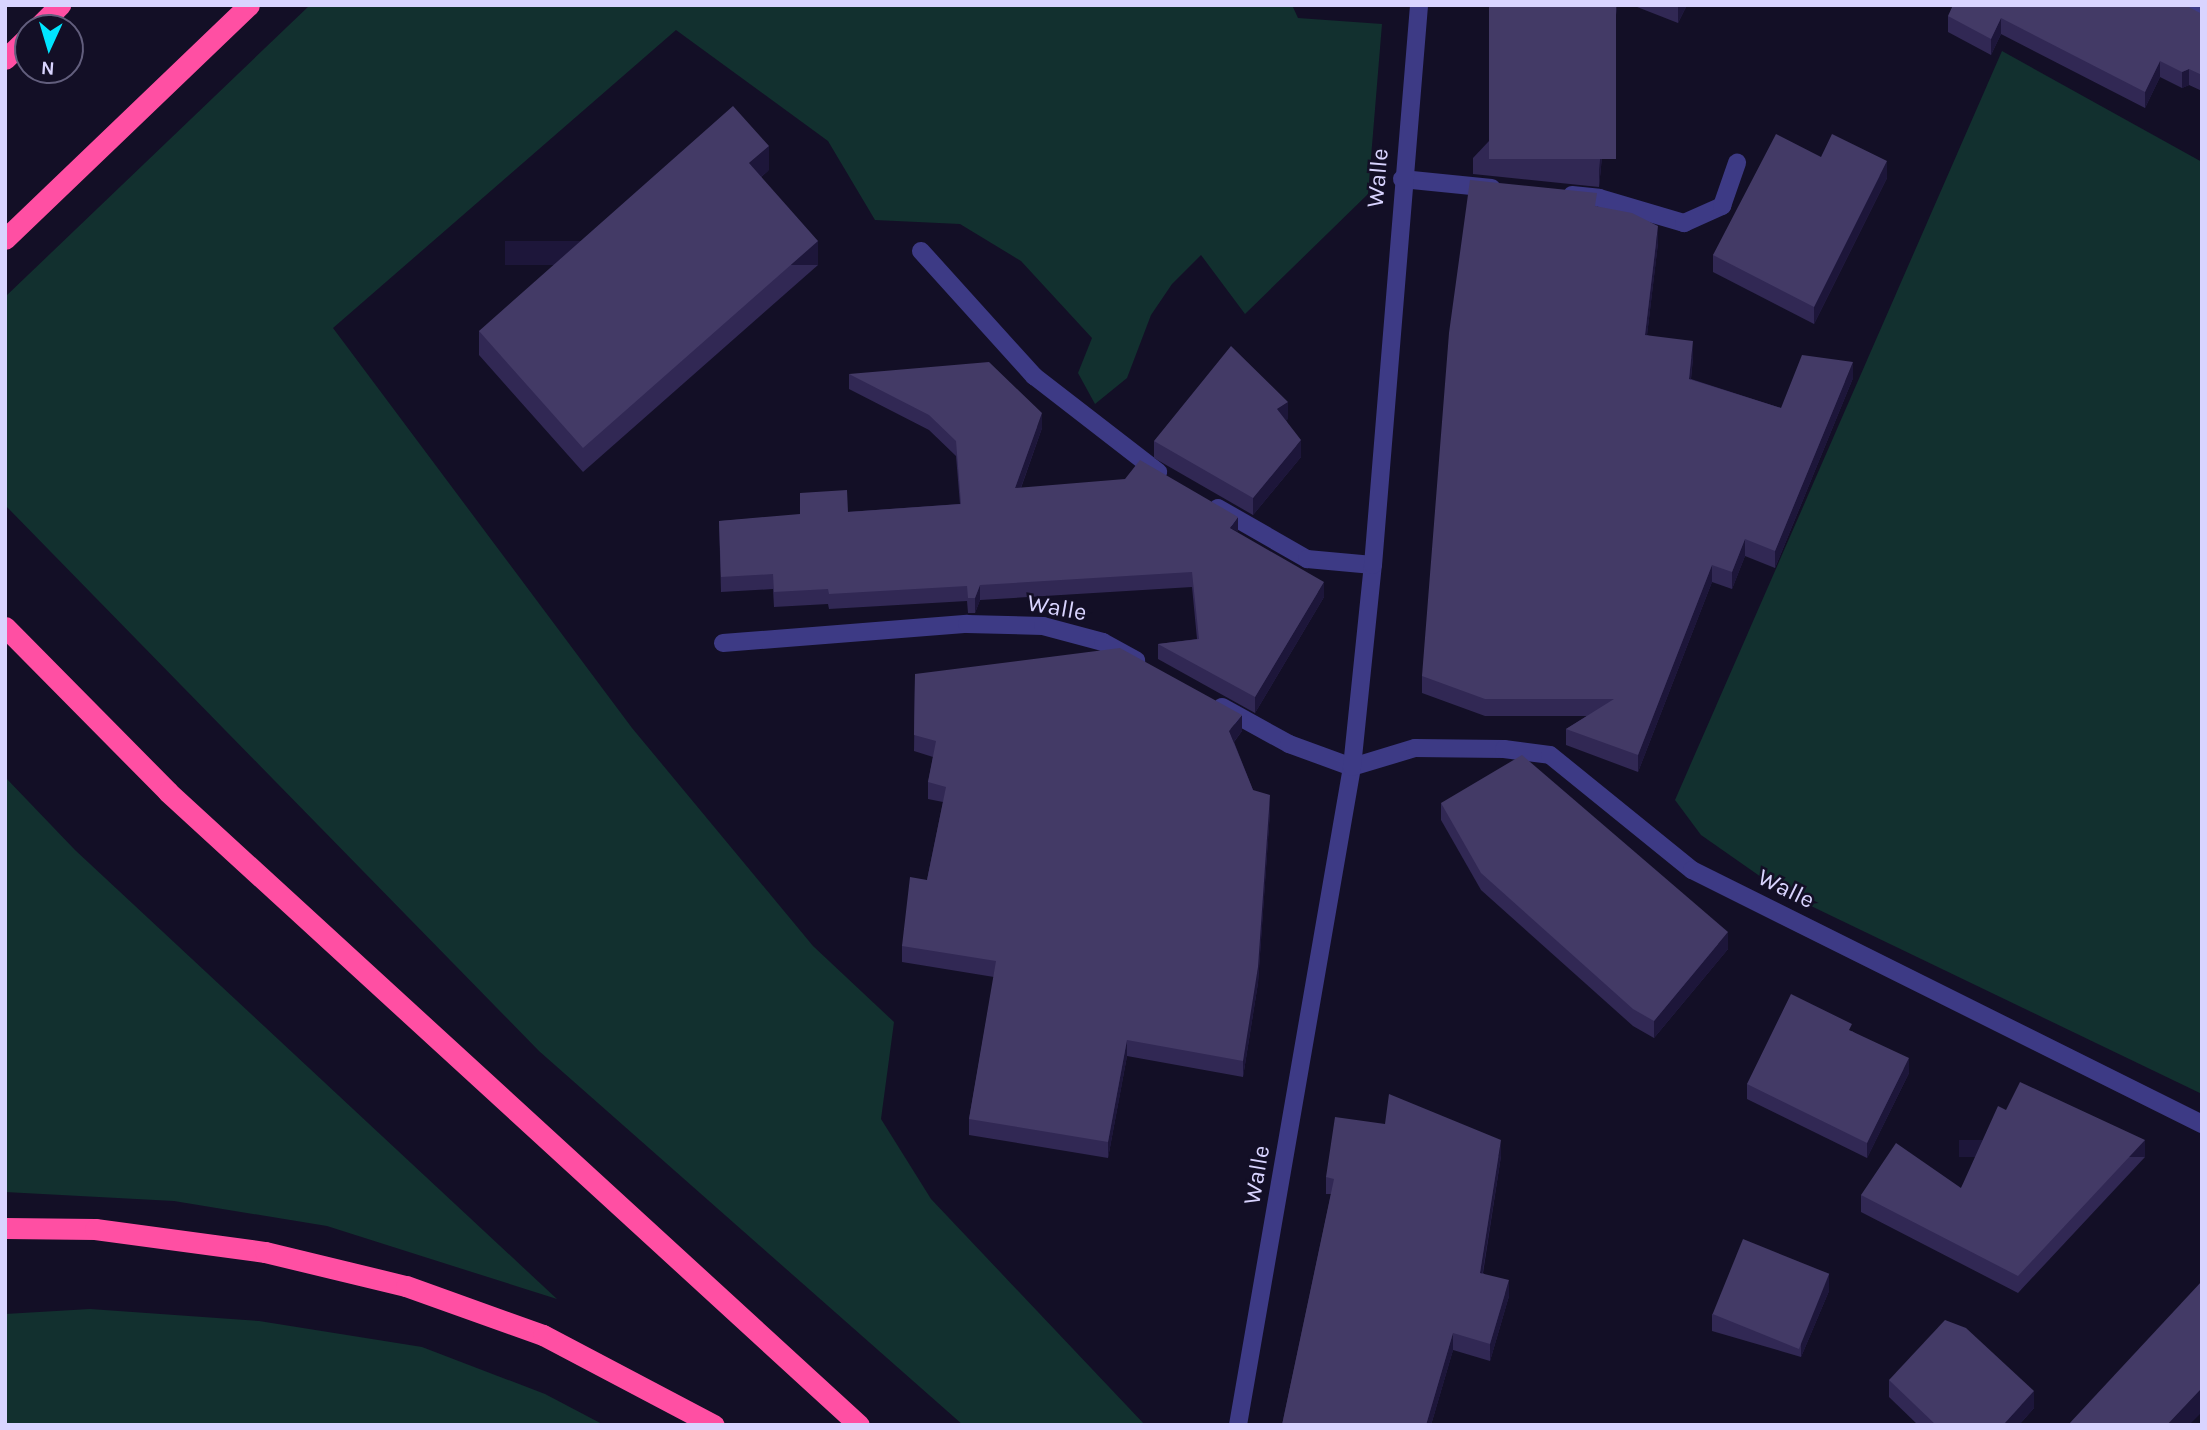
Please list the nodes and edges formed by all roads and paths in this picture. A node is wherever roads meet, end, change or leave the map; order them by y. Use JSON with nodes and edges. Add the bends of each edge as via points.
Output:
{"nodes":[{"id":1,"x":249,"y":5,"type":"edge"},
{"id":2,"x":1419,"y":5,"type":"edge"},
{"id":3,"x":2196,"y":5,"type":"edge"},
{"id":4,"x":2202,"y":8,"type":"edge"},
{"id":5,"x":1737,"y":163,"type":"dead end"},
{"id":6,"x":1402,"y":179,"type":"junction"},
{"id":7,"x":1507,"y":189,"type":"edge"},
{"id":8,"x":1546,"y":193,"type":"edge"},
{"id":9,"x":5,"y":239,"type":"edge"},
{"id":10,"x":921,"y":251,"type":"dead end"},
{"id":11,"x":1178,"y":484,"type":"edge"},
{"id":12,"x":1202,"y":498,"type":"edge"},
{"id":13,"x":1373,"y":565,"type":"junction"},
{"id":14,"x":5,"y":627,"type":"edge"},
{"id":15,"x":723,"y":643,"type":"dead end"},
{"id":16,"x":1150,"y":668,"type":"edge"},
{"id":17,"x":1208,"y":699,"type":"edge"},
{"id":18,"x":1352,"y":767,"type":"junction"},
{"id":19,"x":2202,"y":1124,"type":"edge"},
{"id":20,"x":5,"y":1228,"type":"edge"},
{"id":21,"x":714,"y":1425,"type":"edge"},
{"id":22,"x":859,"y":1425,"type":"edge"},
{"id":23,"x":1238,"y":1425,"type":"edge"}],
"edges":[{"from":1,"to":9,"type":"highway"},
{"from":2,"to":6,"type":"street","name":"Walle"},
{"from":3,"to":4,"type":"street"},
{"from":5,"to":8,"type":"street","via":[[1722,206],[1684,223],[1599,198]]},
{"from":6,"to":7,"type":"street"},
{"from":6,"to":13,"type":"street","name":"Walle"},
{"from":10,"to":11,"type":"street","via":[[1034,376],[1143,464]]},
{"from":12,"to":13,"type":"street","via":[[1307,559]]},
{"from":13,"to":18,"type":"street","name":"Walle"},
{"from":14,"to":22,"type":"highway","via":[[168,792]]},
{"from":15,"to":16,"type":"street","name":"Walle","via":[[967,624],[1043,626],[1103,642]]},
{"from":17,"to":18,"type":"street","via":[[1289,744]]},
{"from":18,"to":19,"type":"street","name":"Walle","via":[[1415,748],[1504,749],[1550,755],[1692,870]]},
{"from":18,"to":23,"type":"street","name":"Walle"},
{"from":20,"to":21,"type":"highway","via":[[95,1229],[265,1252],[407,1286],[543,1335]]}]}
